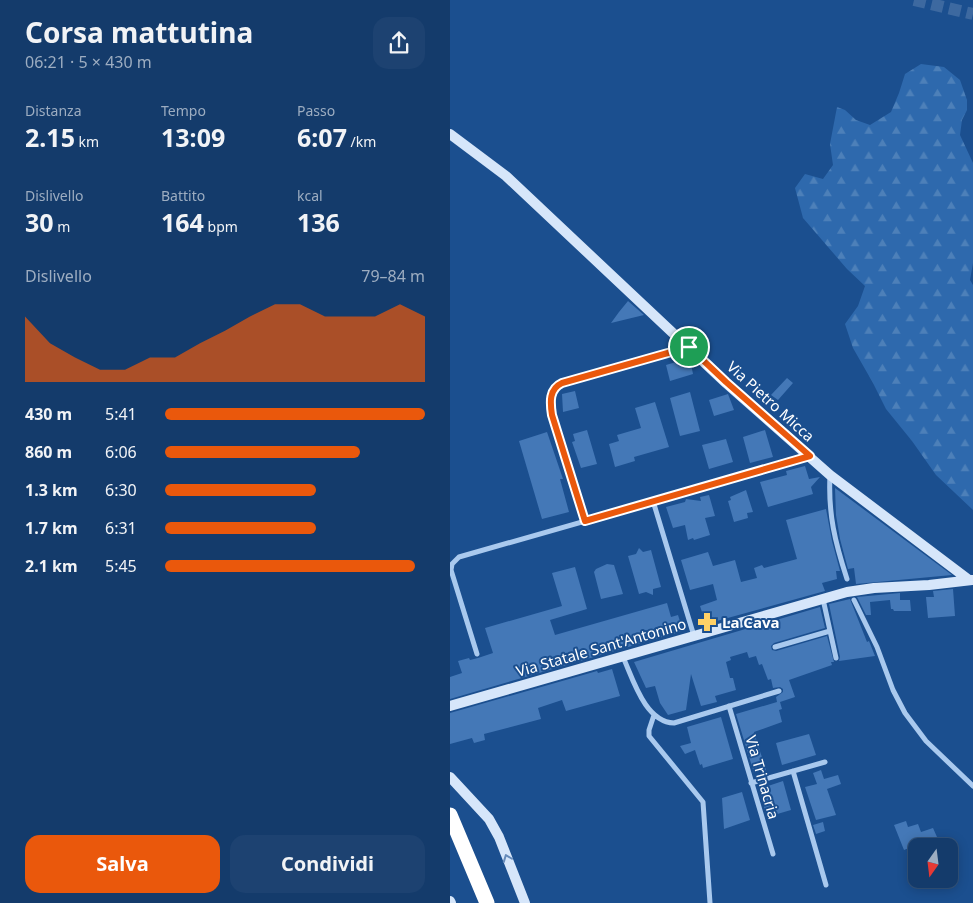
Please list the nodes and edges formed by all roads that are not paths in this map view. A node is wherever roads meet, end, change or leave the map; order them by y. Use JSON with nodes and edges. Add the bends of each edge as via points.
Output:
{"nodes":[{"id":1,"x":450,"y":134,"type":"edge"},
{"id":2,"x":689,"y":347,"type":"junction"},
{"id":3,"x":810,"y":456,"type":"junction"},
{"id":4,"x":830,"y":475,"type":"junction"},
{"id":5,"x":653,"y":501,"type":"junction"},
{"id":6,"x":585,"y":521,"type":"junction"},
{"id":7,"x":847,"y":579,"type":"dead end"},
{"id":8,"x":971,"y":580,"type":"edge"},
{"id":9,"x":853,"y":594,"type":"junction"},
{"id":10,"x":822,"y":599,"type":"junction"},
{"id":11,"x":830,"y":631,"type":"junction"},
{"id":12,"x":694,"y":636,"type":"junction"},
{"id":13,"x":775,"y":647,"type":"dead end"},
{"id":14,"x":477,"y":654,"type":"dead end"},
{"id":15,"x":623,"y":656,"type":"junction"},
{"id":16,"x":836,"y":658,"type":"dead end"},
{"id":17,"x":779,"y":691,"type":"dead end"},
{"id":18,"x":450,"y":706,"type":"edge"},
{"id":19,"x":729,"y":706,"type":"junction"},
{"id":20,"x":654,"y":715,"type":"junction"},
{"id":21,"x":824,"y":762,"type":"dead end"},
{"id":22,"x":794,"y":771,"type":"junction"},
{"id":23,"x":450,"y":777,"type":"edge"},
{"id":24,"x":751,"y":783,"type":"junction"},
{"id":25,"x":973,"y":786,"type":"edge"},
{"id":26,"x":450,"y":815,"type":"edge"},
{"id":27,"x":773,"y":854,"type":"dead end"},
{"id":28,"x":826,"y":885,"type":"dead end"},
{"id":29,"x":487,"y":903,"type":"edge"},
{"id":30,"x":525,"y":903,"type":"edge"},
{"id":31,"x":710,"y":903,"type":"edge"}],
"edges":[{"from":1,"to":2,"type":"street","name":"Via Pietro Micca","via":[[506,176]]},
{"from":2,"to":3,"type":"street","name":"Via Pietro Micca"},
{"from":2,"to":6,"type":"street","via":[[556,386],[550,405],[552,415]]},
{"from":3,"to":4,"type":"street","name":"Via Pietro Micca"},
{"from":3,"to":5,"type":"street"},
{"from":4,"to":7,"type":"street","via":[[831,520]]},
{"from":4,"to":8,"type":"street","name":"Via Pietro Micca"},
{"from":5,"to":6,"type":"street"},
{"from":5,"to":12,"type":"street"},
{"from":6,"to":14,"type":"street","via":[[455,560],[452,576]]},
{"from":8,"to":9,"type":"street","name":"Via Statale Sant'Antonino"},
{"from":9,"to":10,"type":"street","name":"Via Statale Sant'Antonino"},
{"from":9,"to":25,"type":"street","via":[[905,713],[926,740]]},
{"from":10,"to":11,"type":"street"},
{"from":10,"to":12,"type":"street","name":"Via Statale Sant'Antonino"},
{"from":11,"to":13,"type":"street"},
{"from":11,"to":16,"type":"street"},
{"from":12,"to":15,"type":"street","name":"Via Statale Sant'Antonino"},
{"from":15,"to":18,"type":"street","name":"Via Statale Sant'Antonino"},
{"from":15,"to":20,"type":"street","via":[[639,694]]},
{"from":17,"to":19,"type":"street"},
{"from":19,"to":20,"type":"street","via":[[674,723],[660,721]]},
{"from":19,"to":24,"type":"street","name":"Via Trinacria"},
{"from":20,"to":31,"type":"street","via":[[649,736],[703,802]]},
{"from":21,"to":22,"type":"street"},
{"from":22,"to":24,"type":"street"},
{"from":22,"to":28,"type":"street"},
{"from":30,"to":23,"type":"street","one_way":true,"via":[[489,819]]},
{"from":24,"to":27,"type":"street","name":"Via Trinacria"},
{"from":26,"to":29,"type":"highway"}]}
